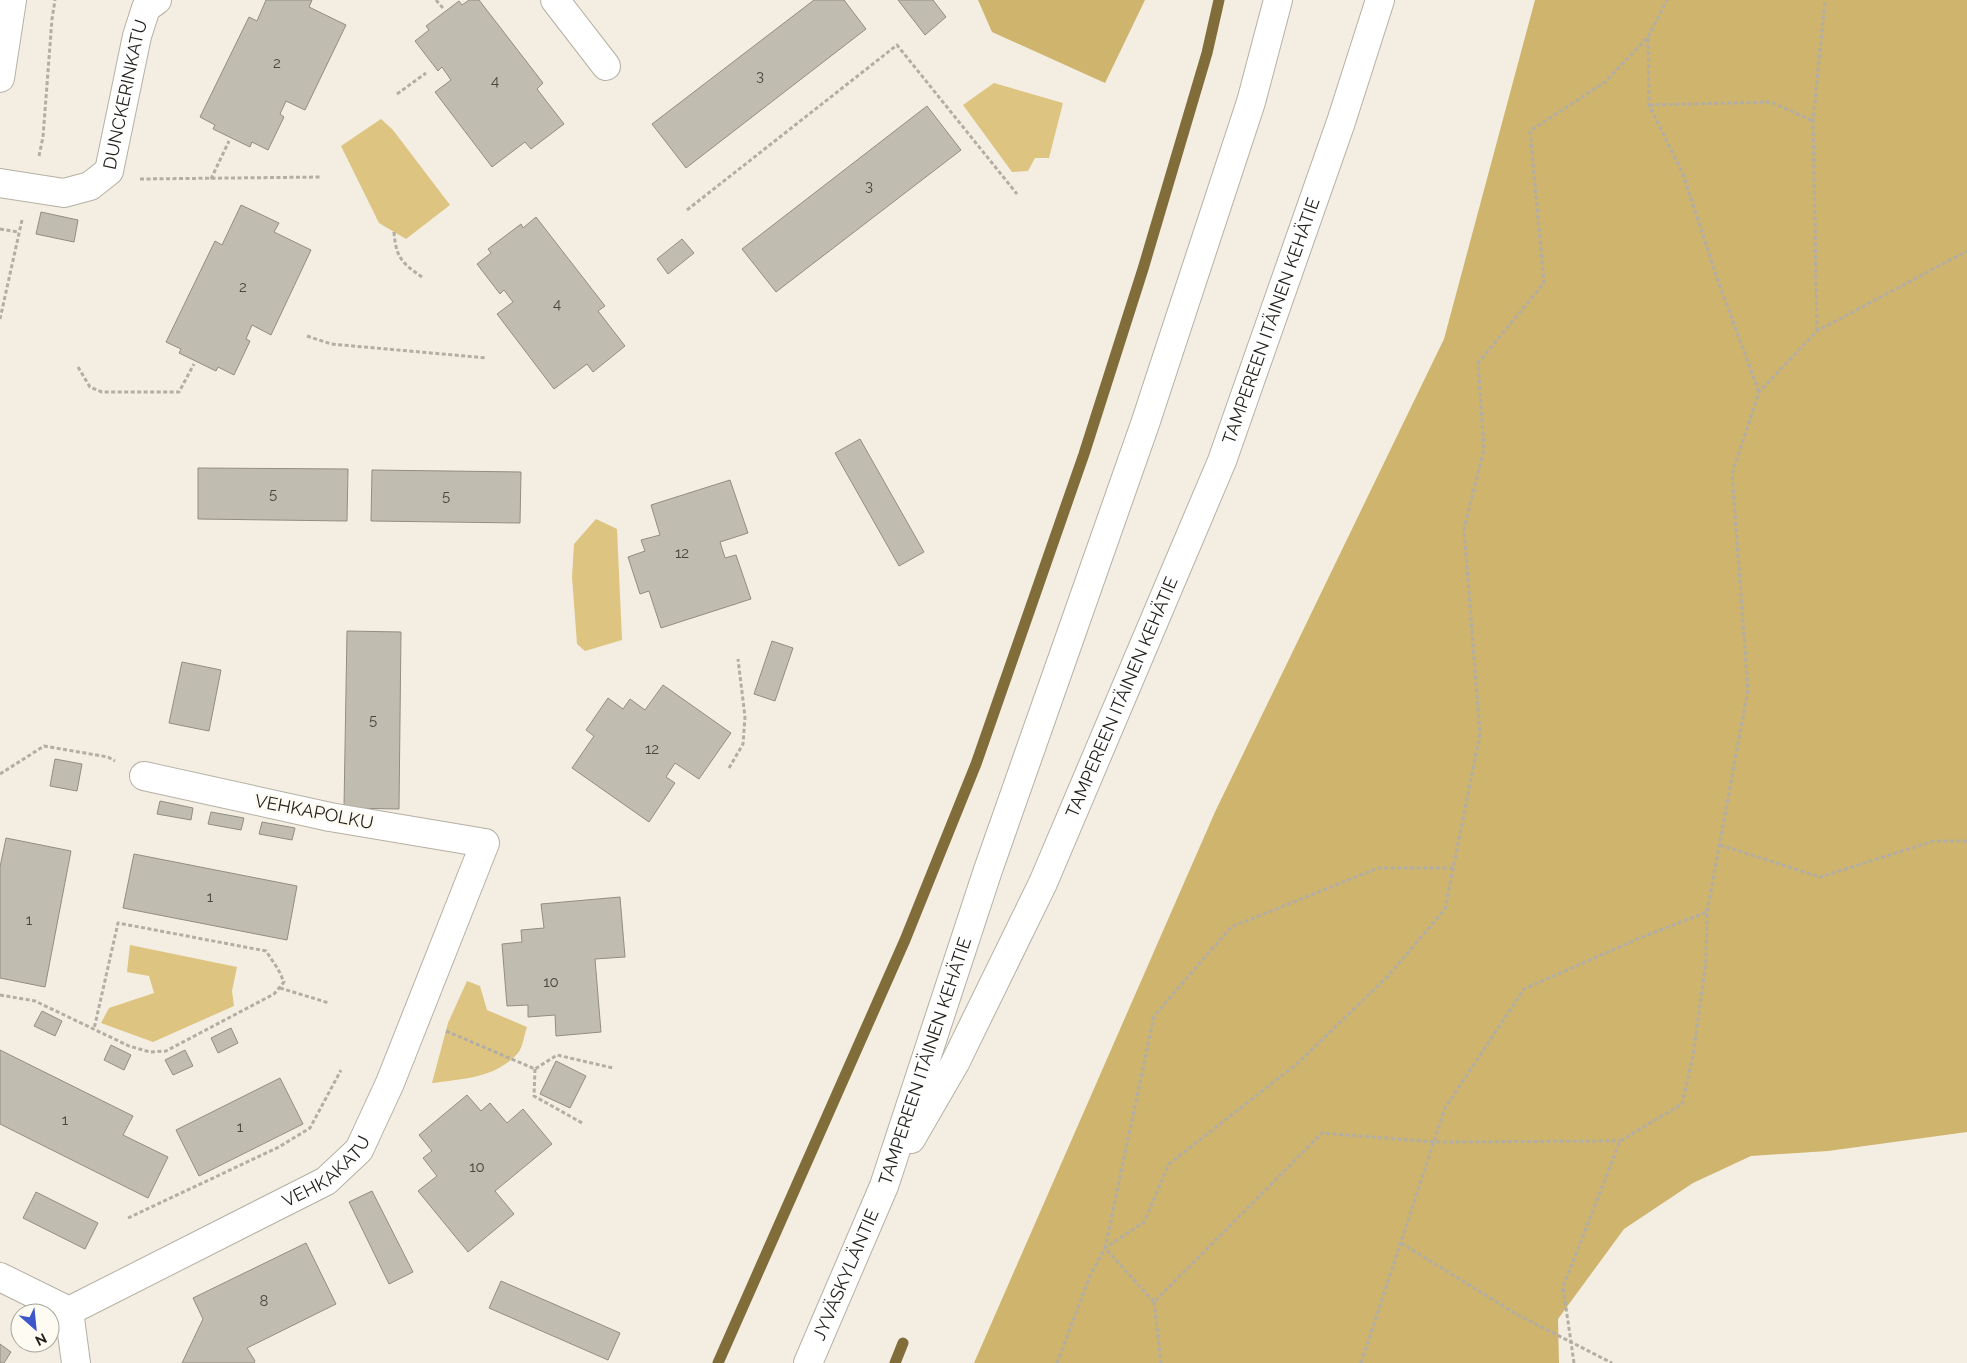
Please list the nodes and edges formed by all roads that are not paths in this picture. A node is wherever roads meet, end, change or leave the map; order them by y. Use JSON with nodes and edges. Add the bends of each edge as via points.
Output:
{"nodes":[{"id":1,"x":12,"y":0,"type":"edge"},
{"id":2,"x":158,"y":0,"type":"edge"},
{"id":3,"x":555,"y":0,"type":"edge"},
{"id":4,"x":1278,"y":0,"type":"edge"},
{"id":5,"x":1380,"y":0,"type":"edge"},
{"id":6,"x":606,"y":66,"type":"dead end"},
{"id":7,"x":0,"y":78,"type":"edge"},
{"id":8,"x":0,"y":183,"type":"edge"},
{"id":9,"x":144,"y":776,"type":"road end"},
{"id":10,"x":485,"y":843,"type":"joint"},
{"id":11,"x":884,"y":1186,"type":"junction"},
{"id":12,"x":0,"y":1277,"type":"edge"},
{"id":13,"x":70,"y":1311,"type":"junction"},
{"id":14,"x":76,"y":1363,"type":"edge"},
{"id":15,"x":808,"y":1363,"type":"edge"}],
"edges":[{"from":1,"to":7,"type":"main road"},
{"from":2,"to":8,"type":"main road","name":"DUNCKERINKATU","via":[[146,8],[136,36],[109,171],[90,186],[64,193]]},
{"from":3,"to":6,"type":"main road"},
{"from":4,"to":11,"type":"main road","name":"TAMPEREEN ITÄINEN KEHÄTIE","via":[[1251,102],[1145,424],[988,870]]},
{"from":5,"to":11,"type":"main road","name":"TAMPEREEN ITÄINEN KEHÄTIE","via":[[1341,122],[1222,461],[1043,883],[956,1063]]},
{"from":9,"to":10,"type":"main road","name":"VEHKAPOLKU","via":[[330,817]]},
{"from":10,"to":13,"type":"main road","name":"VEHKAKATU","via":[[390,1083],[359,1150],[326,1181]]},
{"from":11,"to":15,"type":"main road","name":"JYVÄSKYLÄNTIE"},
{"from":12,"to":13,"type":"main road"},
{"from":13,"to":14,"type":"main road"}]}
